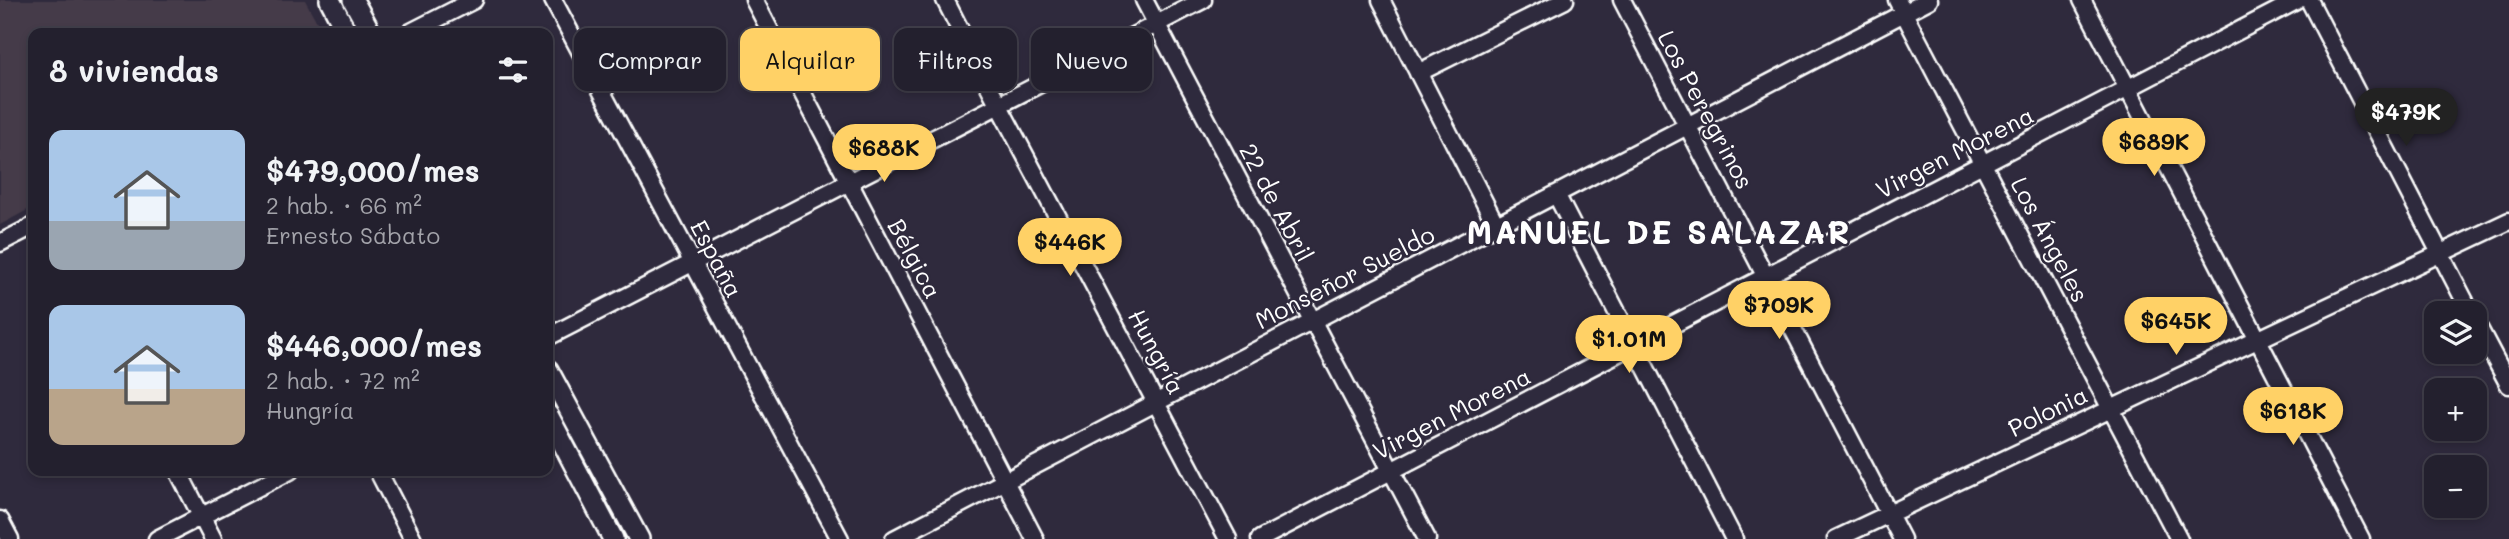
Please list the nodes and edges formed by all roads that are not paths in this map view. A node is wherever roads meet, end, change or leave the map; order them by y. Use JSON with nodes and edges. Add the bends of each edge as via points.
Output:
{"nodes":[{"id":1,"x":330,"y":0,"type":"edge"},
{"id":2,"x":353,"y":0,"type":"edge"},
{"id":3,"x":474,"y":0,"type":"edge"},
{"id":4,"x":553,"y":0,"type":"edge"},
{"id":5,"x":754,"y":0,"type":"edge"},
{"id":6,"x":945,"y":0,"type":"edge"},
{"id":7,"x":1144,"y":0,"type":"edge"},
{"id":8,"x":1203,"y":0,"type":"edge"},
{"id":9,"x":1381,"y":0,"type":"edge"},
{"id":10,"x":1565,"y":0,"type":"edge"},
{"id":11,"x":1622,"y":0,"type":"edge"},
{"id":12,"x":1929,"y":0,"type":"edge"},
{"id":13,"x":2082,"y":0,"type":"edge"},
{"id":14,"x":2298,"y":0,"type":"edge"},
{"id":15,"x":2309,"y":0,"type":"edge"},
{"id":16,"x":1901,"y":6,"type":"edge"},
{"id":17,"x":1157,"y":25,"type":"junction"},
{"id":18,"x":344,"y":28,"type":"edge"},
{"id":19,"x":367,"y":28,"type":"edge"},
{"id":20,"x":419,"y":28,"type":"edge"},
{"id":21,"x":1418,"y":73,"type":"junction"},
{"id":22,"x":2128,"y":88,"type":"junction"},
{"id":23,"x":998,"y":104,"type":"junction"},
{"id":24,"x":1688,"y":126,"type":"junction"},
{"id":25,"x":1983,"y":164,"type":"junction"},
{"id":26,"x":847,"y":182,"type":"junction"},
{"id":27,"x":1556,"y":194,"type":"junction"},
{"id":28,"x":2509,"y":221,"type":"edge"},
{"id":29,"x":1496,"y":225,"type":"junction"},
{"id":30,"x":28,"y":229,"type":"edge"},
{"id":31,"x":0,"y":243,"type":"edge"},
{"id":32,"x":2440,"y":253,"type":"junction"},
{"id":33,"x":692,"y":262,"type":"junction"},
{"id":34,"x":1766,"y":276,"type":"junction"},
{"id":35,"x":2466,"y":301,"type":"edge"},
{"id":36,"x":1313,"y":321,"type":"junction"},
{"id":37,"x":553,"y":334,"type":"edge"},
{"id":38,"x":2258,"y":339,"type":"junction"},
{"id":39,"x":2487,"y":344,"type":"edge"},
{"id":40,"x":1634,"y":345,"type":"junction"},
{"id":41,"x":553,"y":379,"type":"edge"},
{"id":42,"x":2509,"y":385,"type":"edge"},
{"id":43,"x":1157,"y":402,"type":"junction"},
{"id":44,"x":2110,"y":408,"type":"junction"},
{"id":45,"x":553,"y":425,"type":"edge"},
{"id":46,"x":1391,"y":471,"type":"junction"},
{"id":47,"x":181,"y":476,"type":"edge"},
{"id":48,"x":280,"y":476,"type":"edge"},
{"id":49,"x":381,"y":476,"type":"edge"},
{"id":50,"x":1005,"y":481,"type":"junction"},
{"id":51,"x":1889,"y":514,"type":"junction"},
{"id":52,"x":201,"y":516,"type":"junction"},
{"id":53,"x":0,"y":520,"type":"edge"},
{"id":54,"x":10,"y":539,"type":"edge"},
{"id":55,"x":157,"y":539,"type":"edge"},
{"id":56,"x":213,"y":539,"type":"edge"},
{"id":57,"x":413,"y":539,"type":"edge"},
{"id":58,"x":613,"y":539,"type":"edge"},
{"id":59,"x":639,"y":539,"type":"edge"},
{"id":60,"x":840,"y":539,"type":"edge"},
{"id":61,"x":894,"y":539,"type":"edge"},
{"id":62,"x":1035,"y":539,"type":"edge"},
{"id":63,"x":1228,"y":539,"type":"edge"},
{"id":64,"x":1260,"y":539,"type":"edge"},
{"id":65,"x":1427,"y":539,"type":"edge"},
{"id":66,"x":1734,"y":539,"type":"edge"},
{"id":67,"x":1836,"y":539,"type":"edge"},
{"id":68,"x":1902,"y":539,"type":"edge"},
{"id":69,"x":2179,"y":539,"type":"edge"},
{"id":70,"x":2361,"y":539,"type":"edge"}],
"edges":[{"from":1,"to":18,"type":"street"},
{"from":2,"to":19,"type":"street"},
{"from":3,"to":20,"type":"street"},
{"from":4,"to":33,"type":"street","name":"España"},
{"from":5,"to":26,"type":"street","name":"Bélgica"},
{"from":6,"to":23,"type":"street","name":"Hungría"},
{"from":7,"to":17,"type":"street","name":"22 de Abril"},
{"from":8,"to":17,"type":"street"},
{"from":9,"to":21,"type":"street"},
{"from":10,"to":21,"type":"street"},
{"from":11,"to":24,"type":"street","name":"Los Peregrinos"},
{"from":12,"to":16,"type":"street","name":"Monseñor Sueldo"},
{"from":13,"to":22,"type":"street"},
{"from":14,"to":22,"type":"street","name":"Virgen Morena"},
{"from":15,"to":32,"type":"street"},
{"from":16,"to":24,"type":"street","name":"Monseñor Sueldo"},
{"from":16,"to":25,"type":"street","name":"Los Ángeles"},
{"from":17,"to":23,"type":"street"},
{"from":17,"to":36,"type":"street","name":"22 de Abril"},
{"from":21,"to":29,"type":"street"},
{"from":22,"to":25,"type":"street","name":"Virgen Morena"},
{"from":22,"to":38,"type":"street"},
{"from":23,"to":26,"type":"street"},
{"from":23,"to":43,"type":"street","name":"Hungría"},
{"from":24,"to":27,"type":"street","name":"Monseñor Sueldo"},
{"from":24,"to":34,"type":"street","name":"Los Peregrinos"},
{"from":25,"to":34,"type":"street","name":"Virgen Morena"},
{"from":25,"to":44,"type":"street","name":"Los Ángeles"},
{"from":26,"to":33,"type":"street"},
{"from":26,"to":50,"type":"street","name":"Bélgica"},
{"from":27,"to":29,"type":"street","name":"Monseñor Sueldo"},
{"from":27,"to":40,"type":"street"},
{"from":28,"to":32,"type":"street","name":"Polonia"},
{"from":29,"to":36,"type":"street","name":"Monseñor Sueldo"},
{"from":30,"to":31,"type":"street"},
{"from":32,"to":35,"type":"street"},
{"from":32,"to":38,"type":"street","name":"Polonia"},
{"from":33,"to":37,"type":"street"},
{"from":33,"to":60,"type":"street","name":"España"},
{"from":34,"to":40,"type":"street","name":"Virgen Morena"},
{"from":34,"to":51,"type":"street","name":"Los Peregrinos"},
{"from":36,"to":43,"type":"street","name":"Monseñor Sueldo"},
{"from":36,"to":46,"type":"street","name":"22 de Abril"},
{"from":38,"to":44,"type":"street","name":"Polonia"},
{"from":38,"to":70,"type":"street"},
{"from":39,"to":42,"type":"street"},
{"from":40,"to":46,"type":"street","name":"Virgen Morena"},
{"from":40,"to":66,"type":"street"},
{"from":41,"to":59,"type":"street"},
{"from":43,"to":50,"type":"street","name":"Monseñor Sueldo"},
{"from":43,"to":63,"type":"street","name":"Hungría"},
{"from":44,"to":51,"type":"street","name":"Polonia"},
{"from":44,"to":69,"type":"street","name":"Los Ángeles"},
{"from":45,"to":58,"type":"street"},
{"from":46,"to":64,"type":"street","name":"Virgen Morena"},
{"from":46,"to":65,"type":"street","name":"22 de Abril"},
{"from":47,"to":52,"type":"street"},
{"from":48,"to":52,"type":"street"},
{"from":49,"to":57,"type":"street"},
{"from":50,"to":61,"type":"street","name":"Monseñor Sueldo"},
{"from":50,"to":62,"type":"street","name":"Bélgica"},
{"from":51,"to":67,"type":"street","name":"Polonia"},
{"from":51,"to":68,"type":"street","name":"Los Peregrinos"},
{"from":52,"to":55,"type":"street"},
{"from":52,"to":56,"type":"street"},
{"from":53,"to":54,"type":"street"}]}
